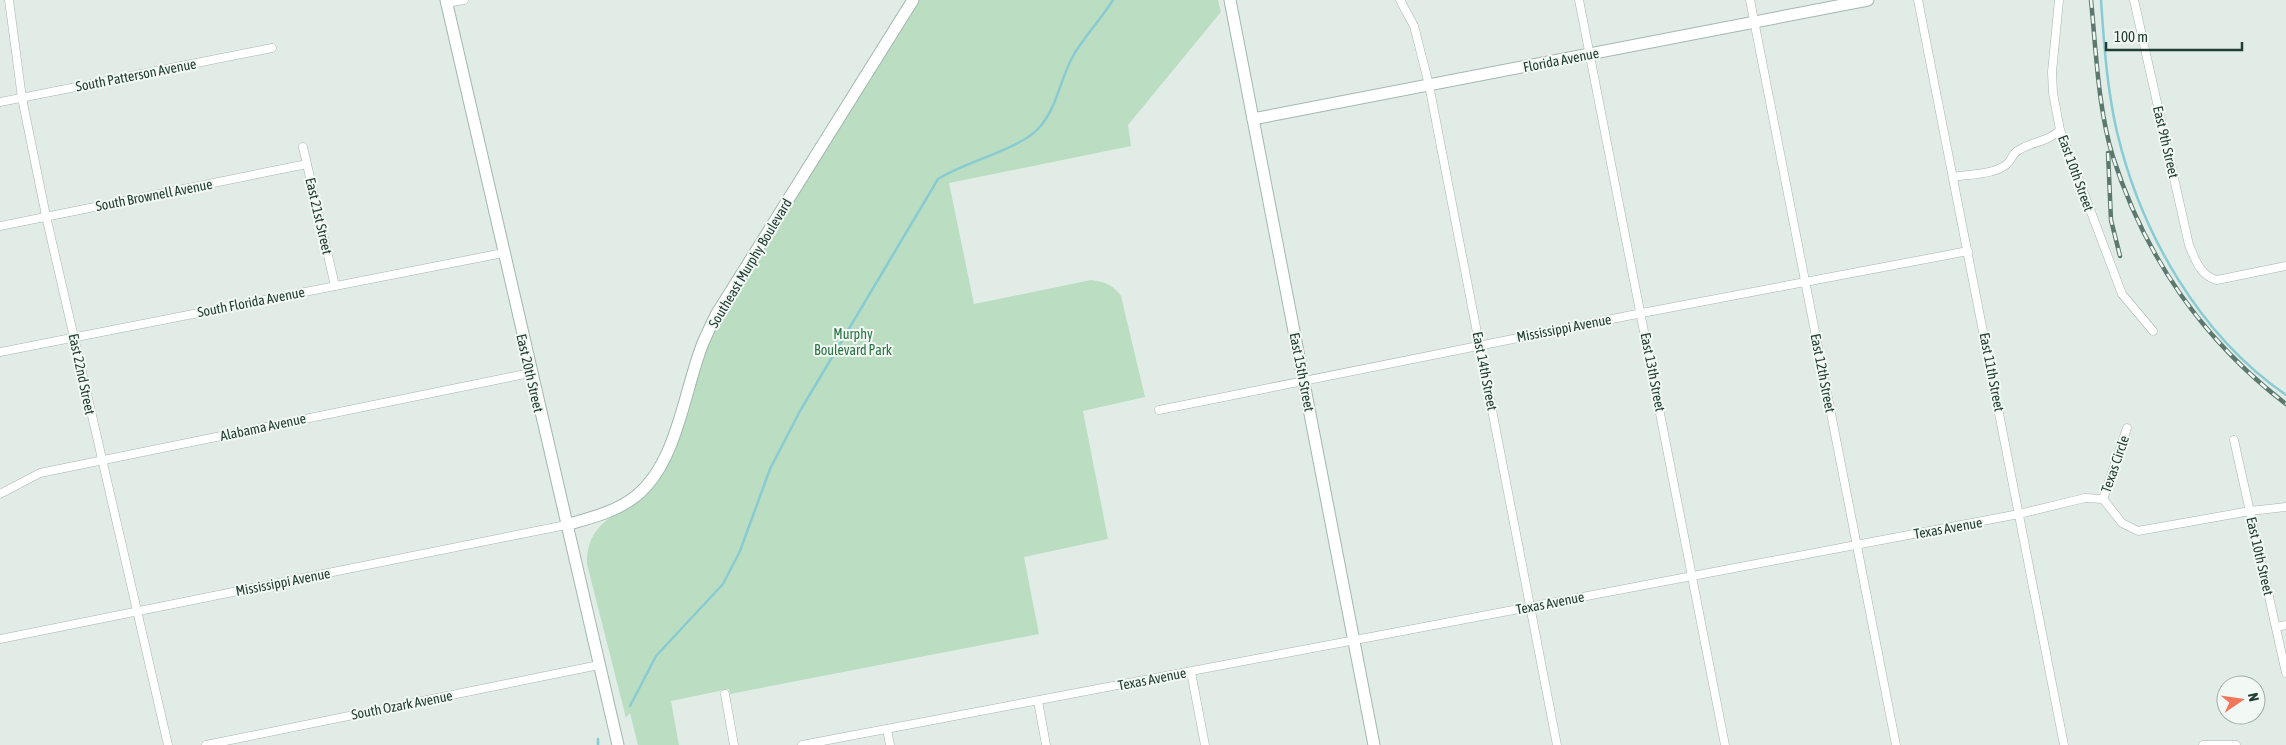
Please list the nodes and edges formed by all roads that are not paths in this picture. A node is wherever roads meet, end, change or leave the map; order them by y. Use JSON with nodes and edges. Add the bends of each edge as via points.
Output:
{"nodes":[{"id":1,"x":9,"y":0,"type":"edge"},
{"id":2,"x":464,"y":0,"type":"edge"},
{"id":3,"x":913,"y":0,"type":"edge"},
{"id":4,"x":1230,"y":0,"type":"edge"},
{"id":5,"x":1400,"y":0,"type":"edge"},
{"id":6,"x":1579,"y":0,"type":"edge"},
{"id":7,"x":1750,"y":0,"type":"edge"},
{"id":8,"x":1868,"y":0,"type":"edge"},
{"id":9,"x":1918,"y":0,"type":"edge"},
{"id":10,"x":2059,"y":0,"type":"edge"},
{"id":11,"x":2134,"y":0,"type":"edge"},
{"id":12,"x":446,"y":2,"type":"edge"},
{"id":13,"x":1754,"y":22,"type":"junction"},
{"id":14,"x":272,"y":48,"type":"dead end"},
{"id":15,"x":1591,"y":54,"type":"junction"},
{"id":16,"x":1429,"y":85,"type":"junction"},
{"id":17,"x":22,"y":98,"type":"junction"},
{"id":18,"x":0,"y":102,"type":"edge"},
{"id":19,"x":1253,"y":119,"type":"junction"},
{"id":20,"x":2060,"y":130,"type":"junction"},
{"id":21,"x":304,"y":147,"type":"dead end"},
{"id":22,"x":307,"y":164,"type":"junction"},
{"id":23,"x":1954,"y":176,"type":"junction"},
{"id":24,"x":46,"y":216,"type":"junction"},
{"id":25,"x":0,"y":226,"type":"edge"},
{"id":26,"x":1968,"y":251,"type":"junction"},
{"id":27,"x":503,"y":252,"type":"junction"},
{"id":28,"x":2286,"y":266,"type":"edge"},
{"id":29,"x":1805,"y":282,"type":"junction"},
{"id":30,"x":334,"y":286,"type":"junction"},
{"id":31,"x":1642,"y":313,"type":"junction"},
{"id":32,"x":2153,"y":331,"type":"dead end"},
{"id":33,"x":74,"y":337,"type":"junction"},
{"id":34,"x":1480,"y":345,"type":"junction"},
{"id":35,"x":0,"y":352,"type":"edge"},
{"id":36,"x":530,"y":373,"type":"junction"},
{"id":37,"x":1304,"y":380,"type":"junction"},
{"id":38,"x":1159,"y":410,"type":"dead end"},
{"id":39,"x":2127,"y":428,"type":"dead end"},
{"id":40,"x":2234,"y":440,"type":"dead end"},
{"id":41,"x":101,"y":460,"type":"junction"},
{"id":42,"x":0,"y":494,"type":"edge"},
{"id":43,"x":2102,"y":499,"type":"junction"},
{"id":44,"x":2286,"y":507,"type":"edge"},
{"id":45,"x":2250,"y":511,"type":"junction"},
{"id":46,"x":2019,"y":514,"type":"junction"},
{"id":47,"x":566,"y":525,"type":"junction"},
{"id":48,"x":1856,"y":544,"type":"junction"},
{"id":49,"x":1693,"y":576,"type":"junction"},
{"id":50,"x":1530,"y":607,"type":"junction"},
{"id":51,"x":137,"y":612,"type":"junction"},
{"id":52,"x":2286,"y":625,"type":"edge"},
{"id":53,"x":2276,"y":628,"type":"junction"},
{"id":54,"x":0,"y":639,"type":"edge"},
{"id":55,"x":1354,"y":640,"type":"junction"},
{"id":56,"x":599,"y":665,"type":"junction"},
{"id":57,"x":1191,"y":672,"type":"junction"},
{"id":58,"x":2286,"y":673,"type":"edge"},
{"id":59,"x":725,"y":694,"type":"dead end"},
{"id":60,"x":1038,"y":701,"type":"junction"},
{"id":61,"x":887,"y":729,"type":"junction"},
{"id":62,"x":168,"y":745,"type":"edge"},
{"id":63,"x":206,"y":745,"type":"edge"},
{"id":64,"x":618,"y":745,"type":"edge"},
{"id":65,"x":734,"y":745,"type":"edge"},
{"id":66,"x":802,"y":745,"type":"edge"},
{"id":67,"x":890,"y":745,"type":"edge"},
{"id":68,"x":1046,"y":745,"type":"edge"},
{"id":69,"x":1205,"y":745,"type":"edge"},
{"id":70,"x":1374,"y":745,"type":"edge"},
{"id":71,"x":1557,"y":745,"type":"edge"},
{"id":72,"x":1725,"y":745,"type":"edge"},
{"id":73,"x":1896,"y":745,"type":"edge"},
{"id":74,"x":2064,"y":745,"type":"edge"},
{"id":75,"x":2203,"y":745,"type":"edge"},
{"id":76,"x":2236,"y":745,"type":"edge"}],
"edges":[{"from":1,"to":17,"type":"street","name":"East 22nd Street"},
{"from":2,"to":12,"type":"street"},
{"from":3,"to":47,"type":"main road","name":"Southeast Murphy Boulevard","via":[[716,315],[703,342],[665,458],[653,477],[622,505]]},
{"from":4,"to":19,"type":"main road","name":"East 15th Street"},
{"from":5,"to":16,"type":"street","name":"East 14th Street","via":[[1414,26]]},
{"from":6,"to":15,"type":"street","name":"East 13th Street"},
{"from":7,"to":13,"type":"street","name":"East 12th Street"},
{"from":8,"to":13,"type":"main road","name":"Florida Avenue"},
{"from":9,"to":23,"type":"street","name":"East 11th Street"},
{"from":10,"to":20,"type":"street","name":"East 10th Street","via":[[2052,72]]},
{"from":11,"to":28,"type":"street","name":"East 9th Street","via":[[2189,245],[2198,265],[2206,276],[2217,280]]},
{"from":12,"to":27,"type":"main road","name":"East 20th Street"},
{"from":13,"to":15,"type":"main road","name":"Florida Avenue"},
{"from":13,"to":29,"type":"street","name":"East 12th Street"},
{"from":14,"to":17,"type":"street","name":"South Patterson Avenue"},
{"from":15,"to":16,"type":"main road","name":"Florida Avenue"},
{"from":15,"to":31,"type":"street","name":"East 13th Street"},
{"from":16,"to":19,"type":"main road","name":"Florida Avenue"},
{"from":16,"to":34,"type":"street","name":"East 14th Street"},
{"from":17,"to":18,"type":"street","name":"South Patterson Avenue"},
{"from":17,"to":24,"type":"street","name":"East 22nd Street"},
{"from":19,"to":37,"type":"main road","name":"East 15th Street"},
{"from":20,"to":23,"type":"street","via":[[2050,139],[2019,149],[2008,164],[1998,169]]},
{"from":20,"to":32,"type":"street","name":"East 10th Street","via":[[2122,294]]},
{"from":21,"to":22,"type":"street","name":"East 21st Street"},
{"from":22,"to":24,"type":"street","name":"South Brownell Avenue"},
{"from":22,"to":30,"type":"street","name":"East 21st Street"},
{"from":23,"to":26,"type":"street","name":"East 11th Street"},
{"from":24,"to":25,"type":"street","name":"South Brownell Avenue"},
{"from":24,"to":33,"type":"street","name":"East 22nd Street"},
{"from":26,"to":29,"type":"street","name":"Mississippi Avenue"},
{"from":26,"to":46,"type":"street","name":"East 11th Street"},
{"from":27,"to":30,"type":"street","name":"South Florida Avenue"},
{"from":27,"to":36,"type":"main road","name":"East 20th Street"},
{"from":29,"to":31,"type":"street","name":"Mississippi Avenue"},
{"from":29,"to":48,"type":"street","name":"East 12th Street"},
{"from":30,"to":33,"type":"street","name":"South Florida Avenue"},
{"from":31,"to":34,"type":"street","name":"Mississippi Avenue"},
{"from":31,"to":49,"type":"street","name":"East 13th Street"},
{"from":33,"to":35,"type":"street","name":"South Florida Avenue"},
{"from":33,"to":41,"type":"street","name":"East 22nd Street"},
{"from":34,"to":37,"type":"street","name":"Mississippi Avenue"},
{"from":34,"to":50,"type":"street","name":"East 14th Street"},
{"from":36,"to":41,"type":"street","name":"Alabama Avenue"},
{"from":36,"to":47,"type":"main road","name":"East 20th Street"},
{"from":37,"to":38,"type":"street","name":"Mississippi Avenue"},
{"from":37,"to":55,"type":"main road","name":"East 15th Street"},
{"from":39,"to":43,"type":"street","name":"Texas Circle"},
{"from":40,"to":45,"type":"street","name":"East 10th Street"},
{"from":41,"to":42,"type":"street","name":"Alabama Avenue","via":[[40,473]]},
{"from":41,"to":51,"type":"street","name":"East 22nd Street"},
{"from":43,"to":45,"type":"street","via":[[2122,523],[2138,531]]},
{"from":43,"to":46,"type":"street","name":"Texas Avenue","via":[[2085,498]]},
{"from":44,"to":45,"type":"street"},
{"from":45,"to":53,"type":"street","name":"East 10th Street"},
{"from":46,"to":48,"type":"street","name":"Texas Avenue"},
{"from":46,"to":74,"type":"street","name":"East 11th Street"},
{"from":47,"to":51,"type":"street","name":"Mississippi Avenue"},
{"from":47,"to":56,"type":"main road","name":"East 20th Street"},
{"from":48,"to":49,"type":"street","name":"Texas Avenue"},
{"from":48,"to":73,"type":"street","name":"East 12th Street"},
{"from":49,"to":50,"type":"street","name":"Texas Avenue"},
{"from":49,"to":72,"type":"street","name":"East 13th Street"},
{"from":50,"to":55,"type":"street","name":"Texas Avenue"},
{"from":50,"to":71,"type":"street","name":"East 14th Street"},
{"from":51,"to":54,"type":"street","name":"Mississippi Avenue"},
{"from":51,"to":62,"type":"street","name":"East 22nd Street"},
{"from":52,"to":53,"type":"street"},
{"from":53,"to":58,"type":"street","name":"East 10th Street"},
{"from":55,"to":57,"type":"street","name":"Texas Avenue"},
{"from":55,"to":70,"type":"main road","name":"East 15th Street"},
{"from":56,"to":63,"type":"street","name":"South Ozark Avenue"},
{"from":56,"to":64,"type":"main road","name":"East 20th Street"},
{"from":57,"to":60,"type":"street","name":"Texas Avenue"},
{"from":57,"to":69,"type":"street"},
{"from":59,"to":65,"type":"street"},
{"from":60,"to":61,"type":"street","name":"Texas Avenue"},
{"from":60,"to":68,"type":"street"},
{"from":61,"to":66,"type":"street","name":"Texas Avenue"},
{"from":61,"to":67,"type":"street"},
{"from":75,"to":76,"type":"street"}]}
